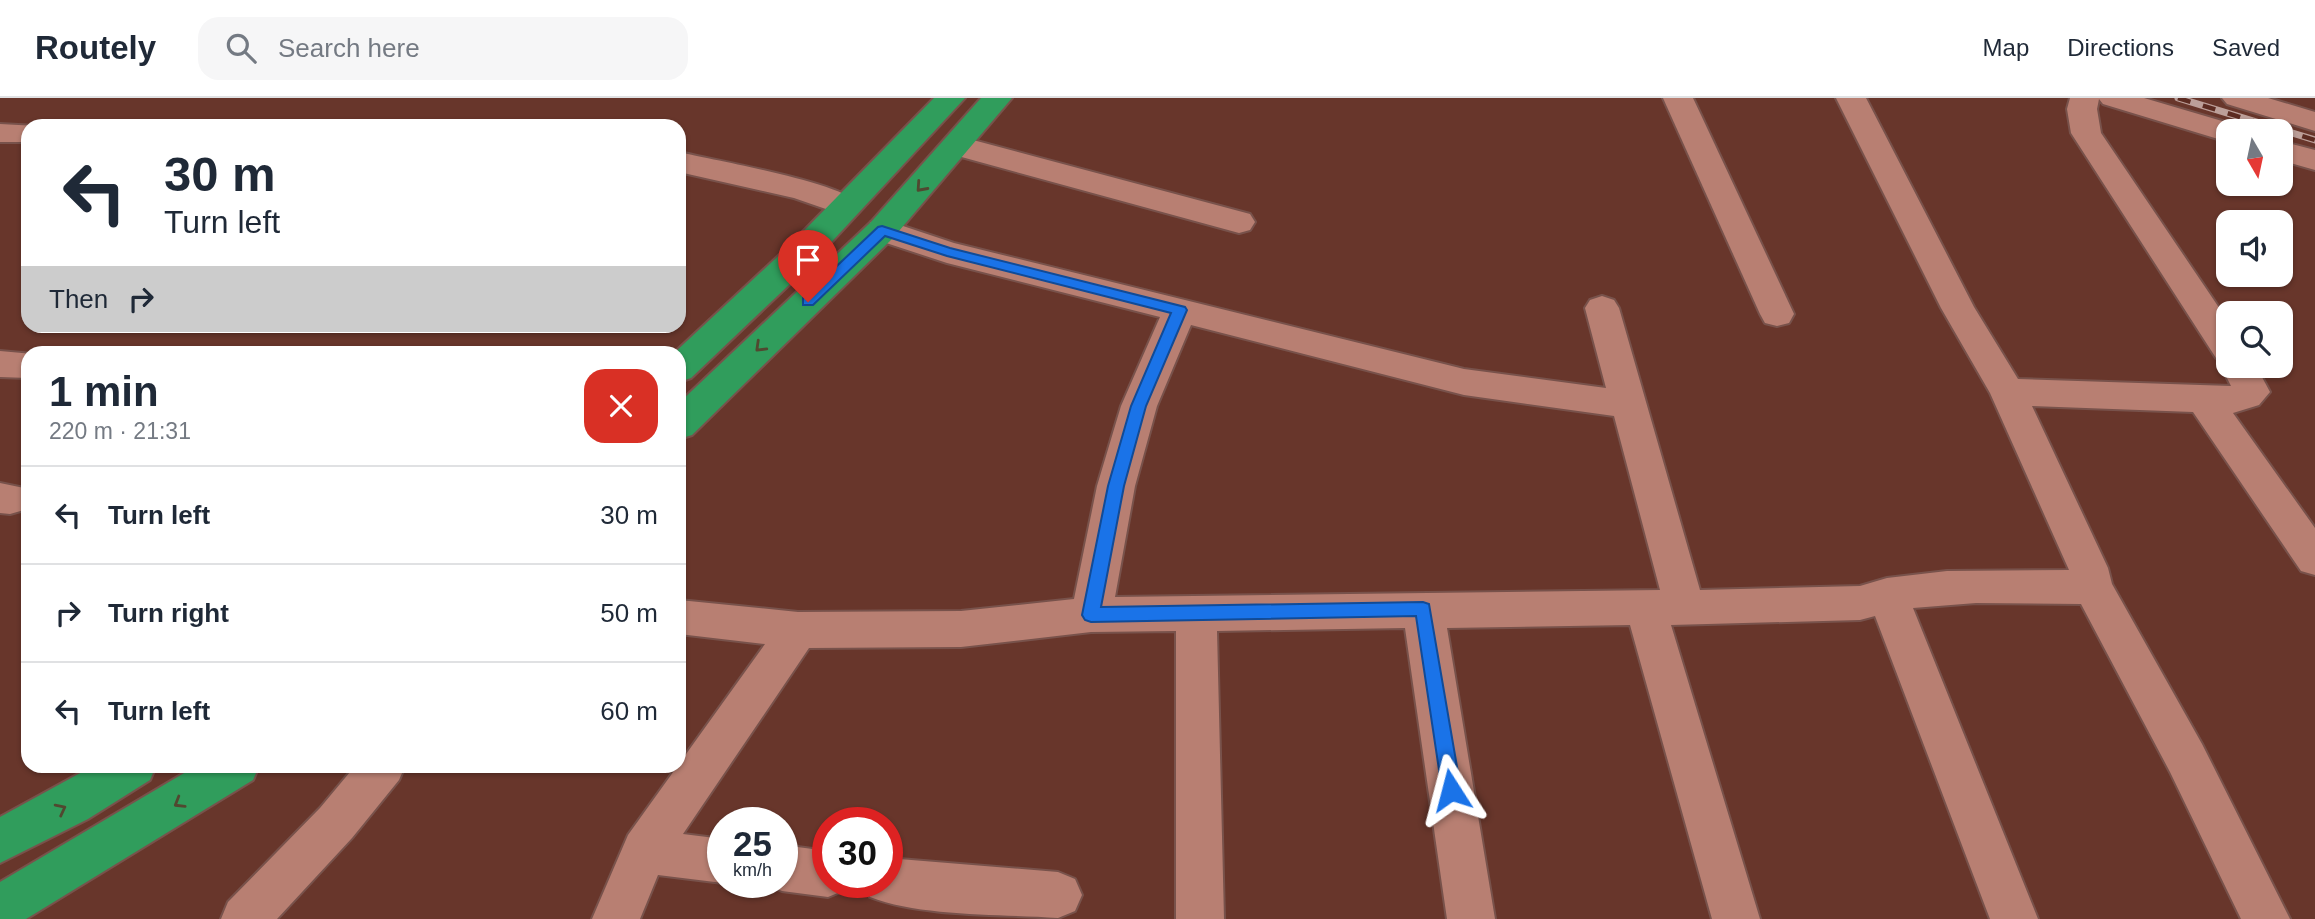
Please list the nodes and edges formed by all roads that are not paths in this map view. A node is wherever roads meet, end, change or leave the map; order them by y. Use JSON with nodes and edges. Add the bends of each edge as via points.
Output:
{"nodes":[{"id":1,"x":950,"y":98,"type":"edge"},
{"id":2,"x":998,"y":98,"type":"edge"},
{"id":3,"x":1678,"y":98,"type":"edge"},
{"id":4,"x":1851,"y":98,"type":"edge"},
{"id":5,"x":2085,"y":98,"type":"edge"},
{"id":6,"x":2113,"y":98,"type":"edge"},
{"id":7,"x":2237,"y":98,"type":"edge"},
{"id":8,"x":2315,"y":122,"type":"edge"},
{"id":9,"x":2216,"y":129,"type":"edge"},
{"id":10,"x":0,"y":133,"type":"edge"},
{"id":11,"x":21,"y":133,"type":"edge"},
{"id":12,"x":958,"y":146,"type":"junction"},
{"id":13,"x":2293,"y":154,"type":"edge"},
{"id":14,"x":2315,"y":160,"type":"edge"},
{"id":15,"x":686,"y":165,"type":"edge"},
{"id":16,"x":846,"y":206,"type":"junction"},
{"id":17,"x":1239,"y":222,"type":"dead end"},
{"id":18,"x":882,"y":230,"type":"junction"},
{"id":19,"x":1602,"y":308,"type":"dead end"},
{"id":20,"x":1180,"y":310,"type":"junction"},
{"id":21,"x":1777,"y":314,"type":"dead end"},
{"id":22,"x":2216,"y":331,"type":"edge"},
{"id":23,"x":686,"y":362,"type":"edge"},
{"id":24,"x":0,"y":365,"type":"edge"},
{"id":25,"x":21,"y":365,"type":"edge"},
{"id":26,"x":2245,"y":378,"type":"edge"},
{"id":27,"x":2007,"y":392,"type":"junction"},
{"id":28,"x":2205,"y":401,"type":"junction"},
{"id":29,"x":1629,"y":405,"type":"junction"},
{"id":30,"x":686,"y":418,"type":"edge"},
{"id":31,"x":2315,"y":559,"type":"edge"},
{"id":32,"x":2093,"y":587,"type":"junction"},
{"id":33,"x":1887,"y":595,"type":"junction"},
{"id":34,"x":1665,"y":607,"type":"junction"},
{"id":35,"x":1423,"y":609,"type":"junction"},
{"id":36,"x":1196,"y":614,"type":"junction"},
{"id":37,"x":1091,"y":615,"type":"junction"},
{"id":38,"x":686,"y":618,"type":"edge"},
{"id":39,"x":798,"y":630,"type":"junction"},
{"id":40,"x":123,"y":773,"type":"edge"},
{"id":41,"x":225,"y":773,"type":"edge"},
{"id":42,"x":377,"y":773,"type":"edge"},
{"id":43,"x":0,"y":841,"type":"edge"},
{"id":44,"x":644,"y":851,"type":"junction"},
{"id":45,"x":707,"y":859,"type":"edge"},
{"id":46,"x":903,"y":883,"type":"edge"},
{"id":47,"x":1058,"y":895,"type":"dead end"},
{"id":48,"x":0,"y":908,"type":"edge"},
{"id":49,"x":245,"y":919,"type":"edge"},
{"id":50,"x":616,"y":919,"type":"edge"},
{"id":51,"x":1200,"y":919,"type":"edge"},
{"id":52,"x":1471,"y":919,"type":"edge"},
{"id":53,"x":1736,"y":919,"type":"edge"},
{"id":54,"x":2014,"y":919,"type":"edge"},
{"id":55,"x":2266,"y":919,"type":"edge"}],
"edges":[{"from":1,"to":16,"type":"highway"},
{"from":2,"to":12,"type":"highway"},
{"from":3,"to":21,"type":"street"},
{"from":4,"to":27,"type":"street","via":[[1958,308]]},
{"from":5,"to":22,"type":"street","via":[[2086,133]]},
{"from":6,"to":9,"type":"street"},
{"from":7,"to":8,"type":"street"},
{"from":10,"to":11,"type":"street"},
{"from":12,"to":17,"type":"street"},
{"from":12,"to":18,"type":"highway","one_way":true},
{"from":13,"to":14,"type":"street"},
{"from":15,"to":16,"type":"street","via":[[802,190]]},
{"from":16,"to":23,"type":"highway"},
{"from":18,"to":20,"type":"street","via":[[947,252]]},
{"from":18,"to":30,"type":"highway","one_way":true},
{"from":19,"to":29,"type":"street"},
{"from":20,"to":29,"type":"street","via":[[1464,382]]},
{"from":20,"to":37,"type":"street","via":[[1139,406],[1116,486]]},
{"from":24,"to":25,"type":"street"},
{"from":26,"to":28,"type":"street","via":[[2252,392],[2246,396]]},
{"from":27,"to":28,"type":"street"},
{"from":27,"to":32,"type":"street"},
{"from":28,"to":31,"type":"street"},
{"from":29,"to":34,"type":"street"},
{"from":32,"to":33,"type":"street","via":[[1968,585]]},
{"from":32,"to":55,"type":"street"},
{"from":33,"to":34,"type":"street","via":[[1860,603]]},
{"from":33,"to":54,"type":"street"},
{"from":34,"to":35,"type":"street"},
{"from":34,"to":53,"type":"street"},
{"from":35,"to":36,"type":"street"},
{"from":35,"to":52,"type":"street"},
{"from":36,"to":37,"type":"street"},
{"from":36,"to":51,"type":"street"},
{"from":37,"to":39,"type":"street","via":[[961,629]]},
{"from":38,"to":39,"type":"street"},
{"from":39,"to":44,"type":"street"},
{"from":43,"to":40,"type":"highway","one_way":true},
{"from":41,"to":48,"type":"highway","one_way":true},
{"from":42,"to":49,"type":"street","via":[[337,823]]},
{"from":44,"to":45,"type":"street"},
{"from":44,"to":50,"type":"street"},
{"from":46,"to":47,"type":"street"}]}
